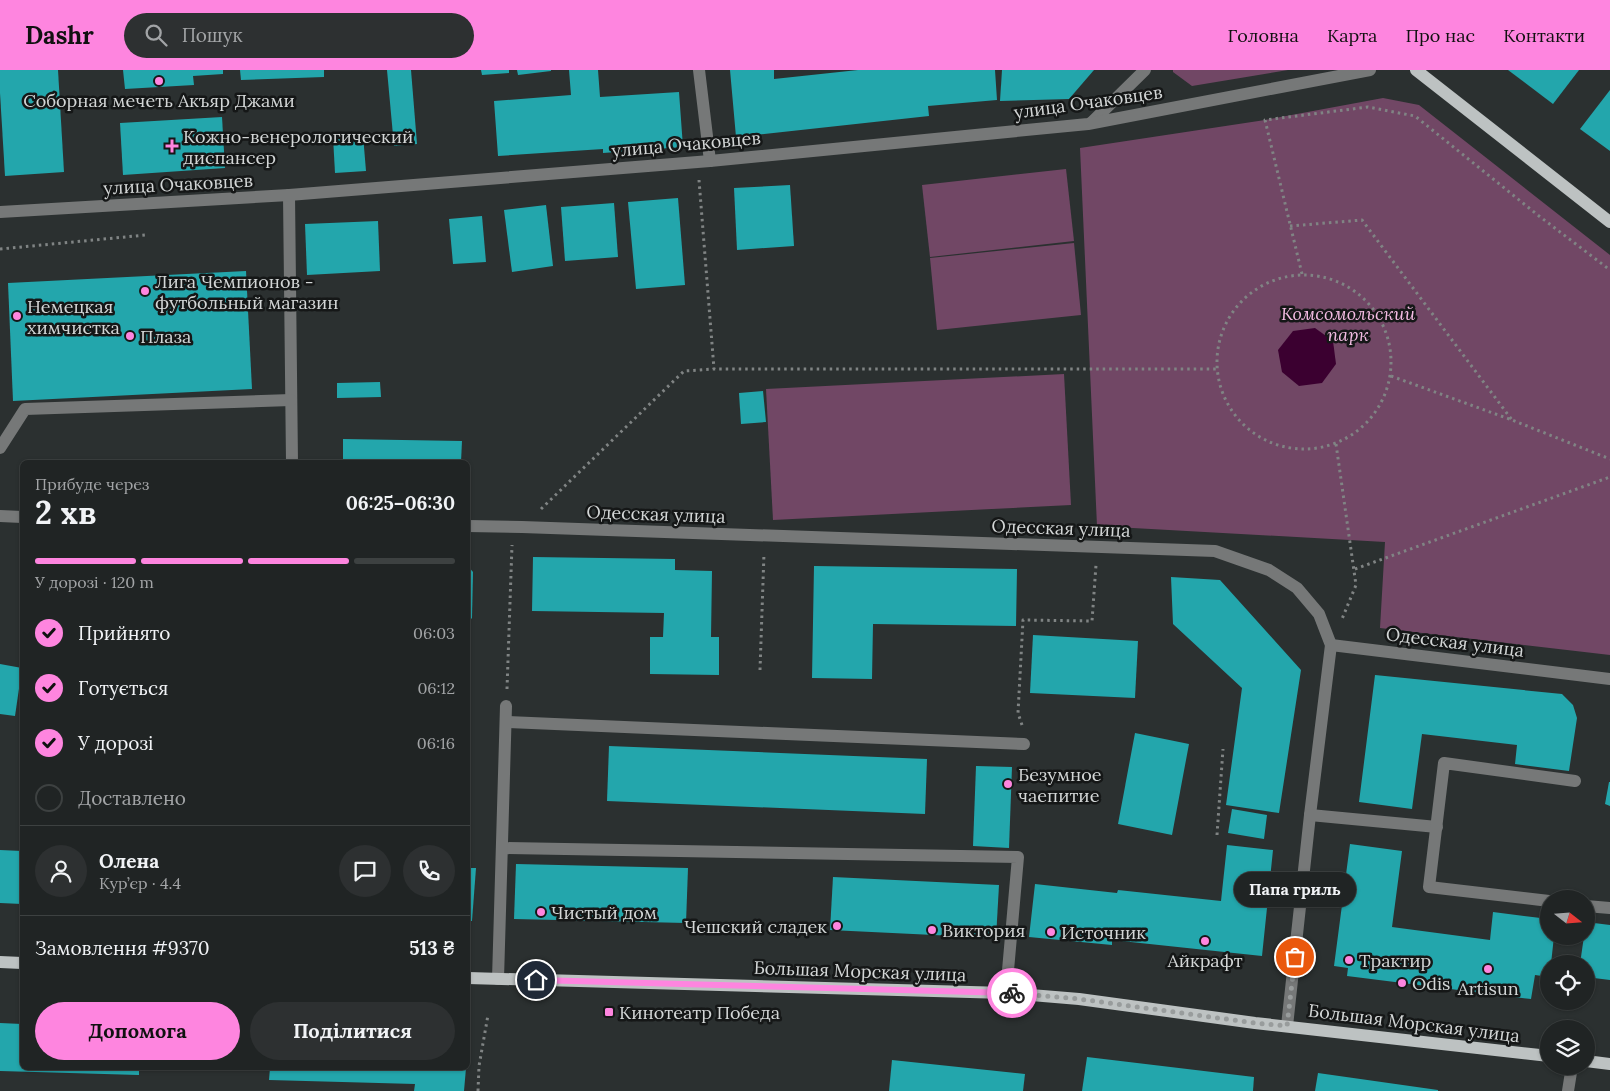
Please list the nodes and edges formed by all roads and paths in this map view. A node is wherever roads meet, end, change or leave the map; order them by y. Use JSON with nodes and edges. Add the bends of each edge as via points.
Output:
{"nodes":[{"id":1,"x":699,"y":70,"type":"edge"},
{"id":2,"x":1145,"y":70,"type":"edge"},
{"id":3,"x":1370,"y":70,"type":"edge"},
{"id":4,"x":1416,"y":70,"type":"edge"},
{"id":5,"x":1090,"y":123,"type":"junction"},
{"id":6,"x":704,"y":161,"type":"junction"},
{"id":7,"x":289,"y":195,"type":"junction"},
{"id":8,"x":0,"y":212,"type":"edge"},
{"id":9,"x":1610,"y":222,"type":"edge"},
{"id":10,"x":1290,"y":226,"type":"junction"},
{"id":11,"x":146,"y":235,"type":"dead end"},
{"id":12,"x":0,"y":249,"type":"edge"},
{"id":13,"x":1610,"y":270,"type":"edge"},
{"id":14,"x":1302,"y":274,"type":"junction"},
{"id":15,"x":714,"y":369,"type":"junction"},
{"id":16,"x":1217,"y":369,"type":"junction"},
{"id":17,"x":1391,"y":376,"type":"junction"},
{"id":18,"x":291,"y":400,"type":"junction"},
{"id":19,"x":1512,"y":420,"type":"junction"},
{"id":20,"x":1336,"y":444,"type":"junction"},
{"id":21,"x":0,"y":448,"type":"edge"},
{"id":22,"x":1610,"y":459,"type":"edge"},
{"id":23,"x":292,"y":460,"type":"edge"},
{"id":24,"x":1610,"y":477,"type":"edge"},
{"id":25,"x":0,"y":516,"type":"edge"},
{"id":26,"x":20,"y":517,"type":"edge"},
{"id":27,"x":470,"y":526,"type":"edge"},
{"id":28,"x":517,"y":527,"type":"junction"},
{"id":29,"x":764,"y":535,"type":"junction"},
{"id":30,"x":1097,"y":547,"type":"junction"},
{"id":31,"x":1354,"y":569,"type":"junction"},
{"id":32,"x":1331,"y":645,"type":"junction"},
{"id":33,"x":760,"y":670,"type":"dead end"},
{"id":34,"x":1610,"y":679,"type":"edge"},
{"id":35,"x":506,"y":706,"type":"joint"},
{"id":36,"x":506,"y":722,"type":"junction"},
{"id":37,"x":1024,"y":738,"type":"joint"},
{"id":38,"x":1223,"y":749,"type":"dead end"},
{"id":39,"x":1576,"y":781,"type":"dead end"},
{"id":40,"x":1310,"y":815,"type":"junction"},
{"id":41,"x":1437,"y":827,"type":"junction"},
{"id":42,"x":1216,"y":835,"type":"dead end"},
{"id":43,"x":502,"y":848,"type":"junction"},
{"id":44,"x":1540,"y":900,"type":"edge"},
{"id":45,"x":1595,"y":907,"type":"edge"},
{"id":46,"x":1610,"y":908,"type":"edge"},
{"id":47,"x":0,"y":962,"type":"edge"},
{"id":48,"x":20,"y":963,"type":"edge"},
{"id":49,"x":470,"y":978,"type":"edge"},
{"id":50,"x":498,"y":979,"type":"junction"},
{"id":51,"x":1006,"y":993,"type":"junction"},
{"id":52,"x":488,"y":1015,"type":"dead end"},
{"id":53,"x":1287,"y":1026,"type":"junction"},
{"id":54,"x":1540,"y":1055,"type":"edge"},
{"id":55,"x":1595,"y":1062,"type":"edge"},
{"id":56,"x":1610,"y":1064,"type":"edge"},
{"id":57,"x":1571,"y":1075,"type":"edge"},
{"id":58,"x":478,"y":1091,"type":"edge"},
{"id":59,"x":1568,"y":1091,"type":"edge"}],
"edges":[{"from":1,"to":6,"type":"street"},
{"from":2,"to":5,"type":"street"},
{"from":3,"to":5,"type":"street","name":"улица Очаковцев"},
{"from":4,"to":9,"type":"main road"},
{"from":5,"to":6,"type":"street","name":"улица Очаковцев"},
{"from":6,"to":7,"type":"street","name":"улица Очаковцев"},
{"from":6,"to":15,"type":"path"},
{"from":7,"to":8,"type":"street","name":"улица Очаковцев"},
{"from":7,"to":18,"type":"street"},
{"from":10,"to":13,"type":"path","via":[[1264,120],[1368,107],[1415,116]]},
{"from":10,"to":14,"type":"path"},
{"from":10,"to":19,"type":"path","via":[[1362,220]]},
{"from":11,"to":12,"type":"path"},
{"from":14,"to":16,"type":"path","via":[[1274,280],[1250,294],[1231,315],[1220,341]]},
{"from":14,"to":17,"type":"path","via":[[1324,276],[1344,284],[1377,312],[1387,332],[1392,354]]},
{"from":15,"to":16,"type":"path"},
{"from":15,"to":28,"type":"path","via":[[684,371]]},
{"from":16,"to":20,"type":"path","via":[[1223,396],[1237,418],[1258,437],[1283,447],[1310,450]]},
{"from":17,"to":19,"type":"path"},
{"from":17,"to":20,"type":"path","via":[[1381,404],[1362,428]]},
{"from":18,"to":21,"type":"street","via":[[25,409]]},
{"from":18,"to":23,"type":"street"},
{"from":19,"to":22,"type":"path"},
{"from":20,"to":31,"type":"path"},
{"from":24,"to":31,"type":"path"},
{"from":25,"to":26,"type":"street"},
{"from":27,"to":28,"type":"street","name":"Одесская улица"},
{"from":28,"to":29,"type":"street","name":"Одесская улица"},
{"from":28,"to":35,"type":"path"},
{"from":29,"to":30,"type":"street","name":"Одесская улица"},
{"from":29,"to":33,"type":"path"},
{"from":30,"to":32,"type":"street","name":"Одесская улица","via":[[1215,551],[1269,570],[1302,594],[1318,614]]},
{"from":30,"to":37,"type":"path","via":[[1092,621],[1023,620],[1018,713]]},
{"from":31,"to":32,"type":"path","via":[[1356,585]]},
{"from":32,"to":34,"type":"street","name":"Одесская улица"},
{"from":32,"to":40,"type":"street"},
{"from":35,"to":36,"type":"street"},
{"from":36,"to":37,"type":"street"},
{"from":36,"to":43,"type":"street"},
{"from":38,"to":42,"type":"path"},
{"from":39,"to":41,"type":"street","via":[[1444,763]]},
{"from":40,"to":41,"type":"street"},
{"from":40,"to":53,"type":"street"},
{"from":41,"to":44,"type":"street","via":[[1429,887]]},
{"from":43,"to":50,"type":"street"},
{"from":43,"to":51,"type":"street","via":[[1018,857]]},
{"from":45,"to":46,"type":"street"},
{"from":47,"to":48,"type":"main road"},
{"from":49,"to":50,"type":"main road","name":"Большая Морская улица"},
{"from":50,"to":51,"type":"main road","name":"Большая Морская улица"},
{"from":51,"to":53,"type":"main road","name":"Большая Морская улица","via":[[1079,999]]},
{"from":52,"to":58,"type":"path"},
{"from":53,"to":54,"type":"main road","name":"Большая Морская улица"},
{"from":55,"to":56,"type":"main road"},
{"from":57,"to":59,"type":"street"}]}
